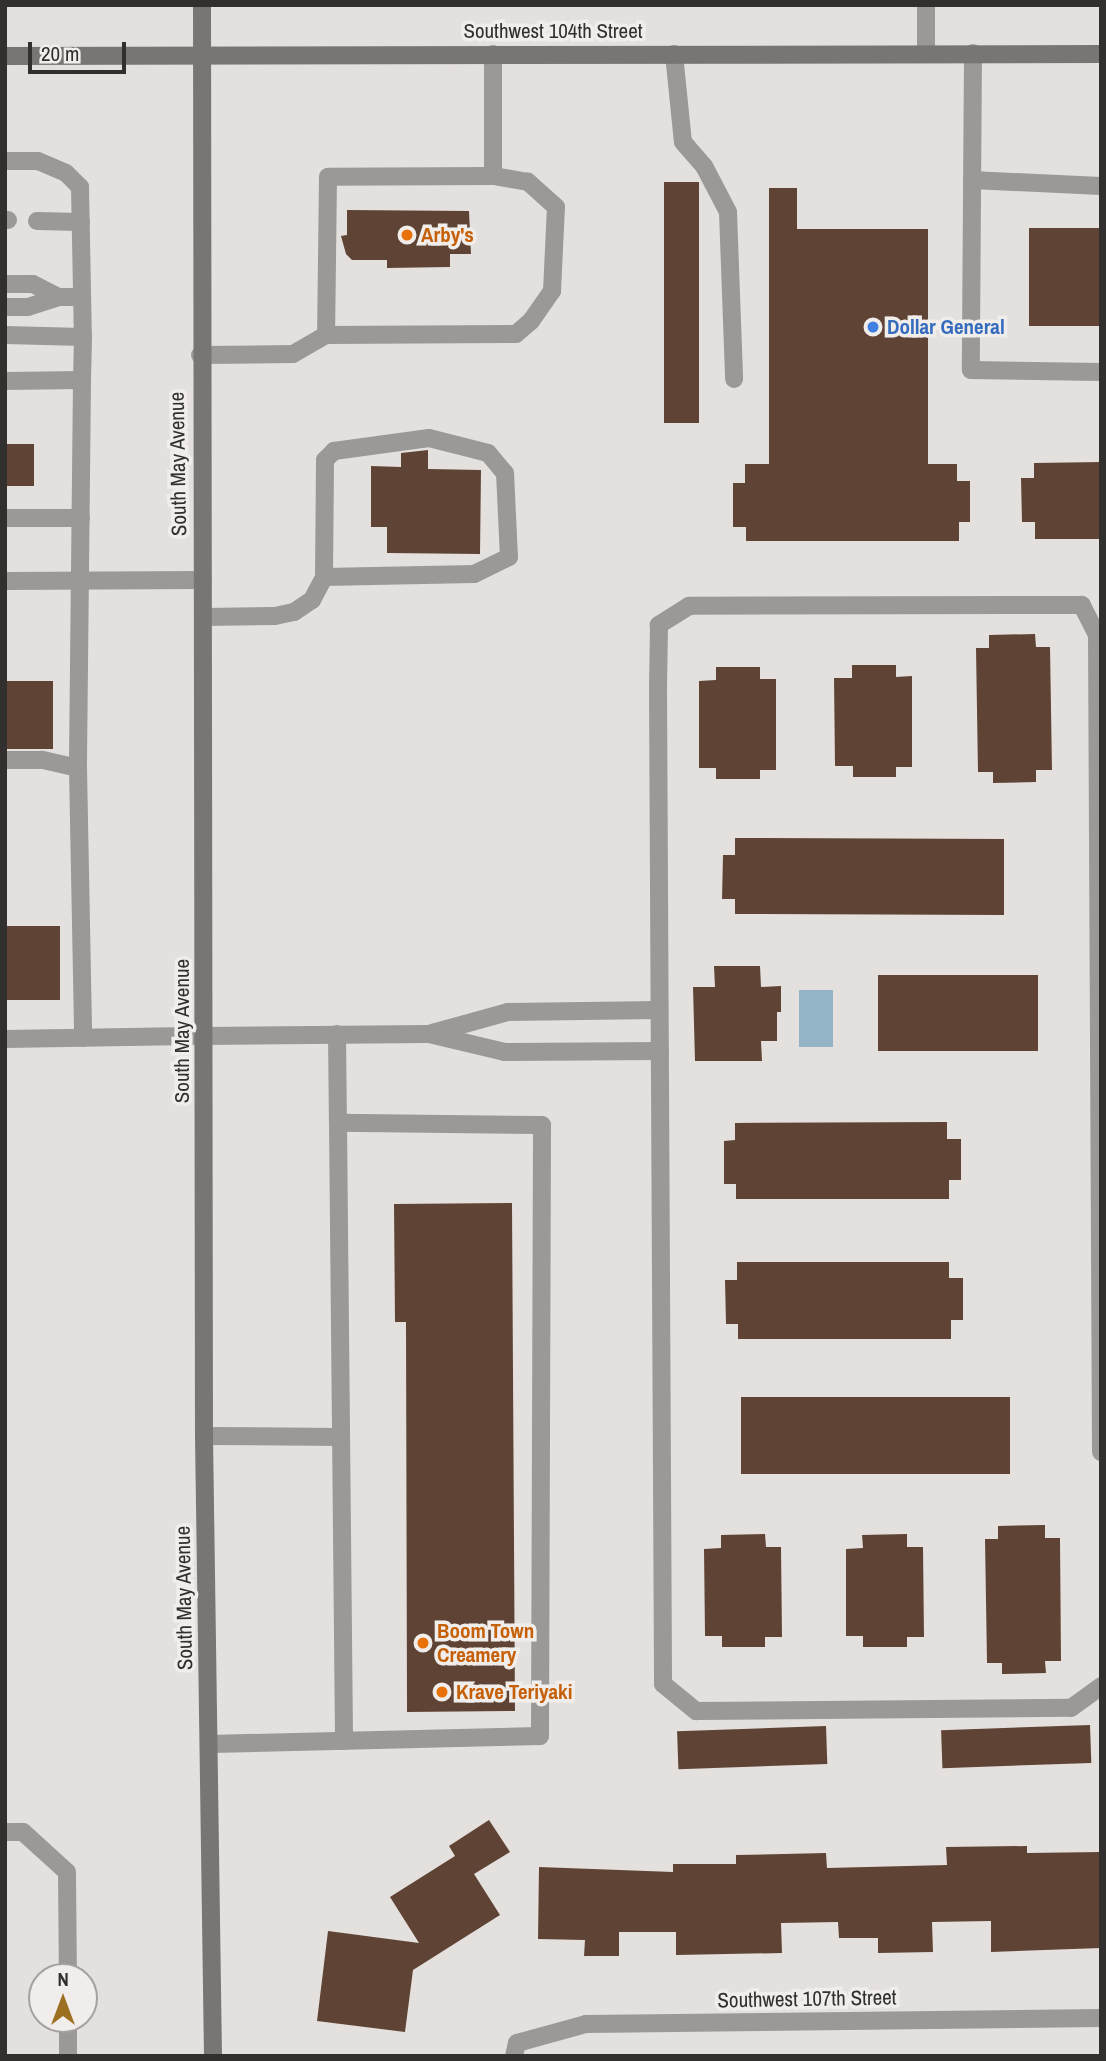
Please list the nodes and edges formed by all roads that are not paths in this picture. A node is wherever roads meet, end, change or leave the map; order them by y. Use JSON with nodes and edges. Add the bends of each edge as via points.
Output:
{"nodes":[{"id":1,"x":202,"y":5,"type":"edge"},
{"id":2,"x":926,"y":5,"type":"edge"},
{"id":3,"x":926,"y":53,"type":"junction"},
{"id":4,"x":973,"y":53,"type":"junction"},
{"id":5,"x":203,"y":54,"type":"junction"},
{"id":6,"x":493,"y":54,"type":"junction"},
{"id":7,"x":674,"y":54,"type":"junction"},
{"id":8,"x":1101,"y":54,"type":"edge"},
{"id":9,"x":5,"y":56,"type":"edge"},
{"id":10,"x":5,"y":161,"type":"edge"},
{"id":11,"x":493,"y":176,"type":"junction"},
{"id":12,"x":972,"y":180,"type":"junction"},
{"id":13,"x":1101,"y":186,"type":"edge"},
{"id":14,"x":37,"y":221,"type":"dead end"},
{"id":15,"x":81,"y":222,"type":"junction"},
{"id":16,"x":5,"y":284,"type":"edge"},
{"id":17,"x":58,"y":297,"type":"junction"},
{"id":18,"x":82,"y":297,"type":"junction"},
{"id":19,"x":5,"y":307,"type":"edge"},
{"id":20,"x":5,"y":335,"type":"edge"},
{"id":21,"x":326,"y":335,"type":"junction"},
{"id":22,"x":83,"y":337,"type":"junction"},
{"id":23,"x":200,"y":355,"type":"junction"},
{"id":24,"x":1101,"y":372,"type":"edge"},
{"id":25,"x":734,"y":379,"type":"dead end"},
{"id":26,"x":82,"y":380,"type":"junction"},
{"id":27,"x":5,"y":381,"type":"edge"},
{"id":28,"x":5,"y":518,"type":"edge"},
{"id":29,"x":81,"y":518,"type":"junction"},
{"id":30,"x":324,"y":577,"type":"junction"},
{"id":31,"x":202,"y":580,"type":"junction"},
{"id":32,"x":5,"y":581,"type":"edge"},
{"id":33,"x":80,"y":581,"type":"junction"},
{"id":34,"x":203,"y":617,"type":"junction"},
{"id":35,"x":5,"y":760,"type":"edge"},
{"id":36,"x":74,"y":768,"type":"junction"},
{"id":37,"x":659,"y":1010,"type":"junction"},
{"id":38,"x":337,"y":1034,"type":"junction"},
{"id":39,"x":429,"y":1034,"type":"junction"},
{"id":40,"x":205,"y":1037,"type":"junction"},
{"id":41,"x":83,"y":1038,"type":"junction"},
{"id":42,"x":5,"y":1039,"type":"edge"},
{"id":43,"x":660,"y":1051,"type":"junction"},
{"id":44,"x":338,"y":1123,"type":"junction"},
{"id":45,"x":204,"y":1436,"type":"junction"},
{"id":46,"x":341,"y":1437,"type":"junction"},
{"id":47,"x":1101,"y":1452,"type":"edge"},
{"id":48,"x":1101,"y":1686,"type":"edge"},
{"id":49,"x":344,"y":1741,"type":"junction"},
{"id":50,"x":210,"y":1745,"type":"junction"},
{"id":51,"x":5,"y":1832,"type":"edge"},
{"id":52,"x":68,"y":1963,"type":"edge"},
{"id":53,"x":1101,"y":2018,"type":"edge"},
{"id":54,"x":68,"y":2033,"type":"edge"},
{"id":55,"x":516,"y":2050,"type":"edge"},
{"id":56,"x":68,"y":2056,"type":"edge"},
{"id":57,"x":213,"y":2056,"type":"edge"}],
"edges":[{"from":1,"to":5,"type":"main road","name":"South May Avenue"},
{"from":2,"to":3,"type":"street"},
{"from":3,"to":4,"type":"main road","name":"Southwest 104th Street"},
{"from":3,"to":7,"type":"main road","name":"Southwest 104th Street"},
{"from":4,"to":8,"type":"main road","name":"Southwest 104th Street"},
{"from":4,"to":12,"type":"street"},
{"from":5,"to":6,"type":"main road","name":"Southwest 104th Street"},
{"from":5,"to":9,"type":"main road","name":"Southwest 104th Street"},
{"from":5,"to":23,"type":"main road","name":"South May Avenue"},
{"from":6,"to":7,"type":"main road","name":"Southwest 104th Street"},
{"from":6,"to":11,"type":"street"},
{"from":7,"to":25,"type":"street","via":[[683,142],[704,166],[728,212]]},
{"from":10,"to":15,"type":"street","via":[[38,161],[65,173],[80,187]]},
{"from":11,"to":21,"type":"street","via":[[328,177]]},
{"from":11,"to":21,"type":"street","via":[[528,182],[556,207],[552,290],[531,321],[516,334]]},
{"from":12,"to":13,"type":"street"},
{"from":12,"to":24,"type":"street","via":[[971,370]]},
{"from":14,"to":15,"type":"street"},
{"from":15,"to":18,"type":"street"},
{"from":16,"to":17,"type":"street","via":[[33,284]]},
{"from":17,"to":18,"type":"street"},
{"from":17,"to":19,"type":"street","via":[[28,307]]},
{"from":18,"to":22,"type":"street"},
{"from":20,"to":22,"type":"street"},
{"from":21,"to":23,"type":"street","via":[[293,354]]},
{"from":22,"to":26,"type":"street"},
{"from":23,"to":31,"type":"main road","name":"South May Avenue"},
{"from":26,"to":27,"type":"street"},
{"from":26,"to":29,"type":"street"},
{"from":28,"to":29,"type":"street"},
{"from":29,"to":33,"type":"street"},
{"from":30,"to":30,"type":"street","via":[[325,460],[334,451],[429,438],[488,453],[505,473],[509,557],[474,574]]},
{"from":30,"to":34,"type":"street","via":[[312,600],[294,611],[275,616]]},
{"from":31,"to":33,"type":"street"},
{"from":31,"to":34,"type":"main road","name":"South May Avenue"},
{"from":32,"to":33,"type":"street"},
{"from":33,"to":36,"type":"street"},
{"from":34,"to":40,"type":"main road","name":"South May Avenue"},
{"from":35,"to":36,"type":"street","via":[[42,760]]},
{"from":36,"to":41,"type":"street"},
{"from":37,"to":39,"type":"street","via":[[508,1012]]},
{"from":37,"to":43,"type":"street"},
{"from":37,"to":47,"type":"street","via":[[659,625],[690,606],[1082,605],[1097,635]]},
{"from":38,"to":39,"type":"street"},
{"from":38,"to":40,"type":"street"},
{"from":38,"to":44,"type":"street"},
{"from":39,"to":43,"type":"street","via":[[505,1052]]},
{"from":40,"to":41,"type":"street"},
{"from":40,"to":45,"type":"main road","name":"South May Avenue"},
{"from":41,"to":42,"type":"street"},
{"from":43,"to":48,"type":"street","via":[[663,1684],[696,1711],[1071,1708]]},
{"from":44,"to":46,"type":"street"},
{"from":44,"to":49,"type":"street","via":[[542,1125],[540,1736]]},
{"from":45,"to":46,"type":"street"},
{"from":45,"to":50,"type":"main road","name":"South May Avenue"},
{"from":46,"to":49,"type":"street"},
{"from":49,"to":50,"type":"street"},
{"from":50,"to":57,"type":"main road","name":"South May Avenue"},
{"from":51,"to":52,"type":"street","via":[[23,1832],[67,1872]]},
{"from":53,"to":55,"type":"street","name":"Southwest 107th Street","via":[[586,2024]]},
{"from":54,"to":56,"type":"street"}]}
